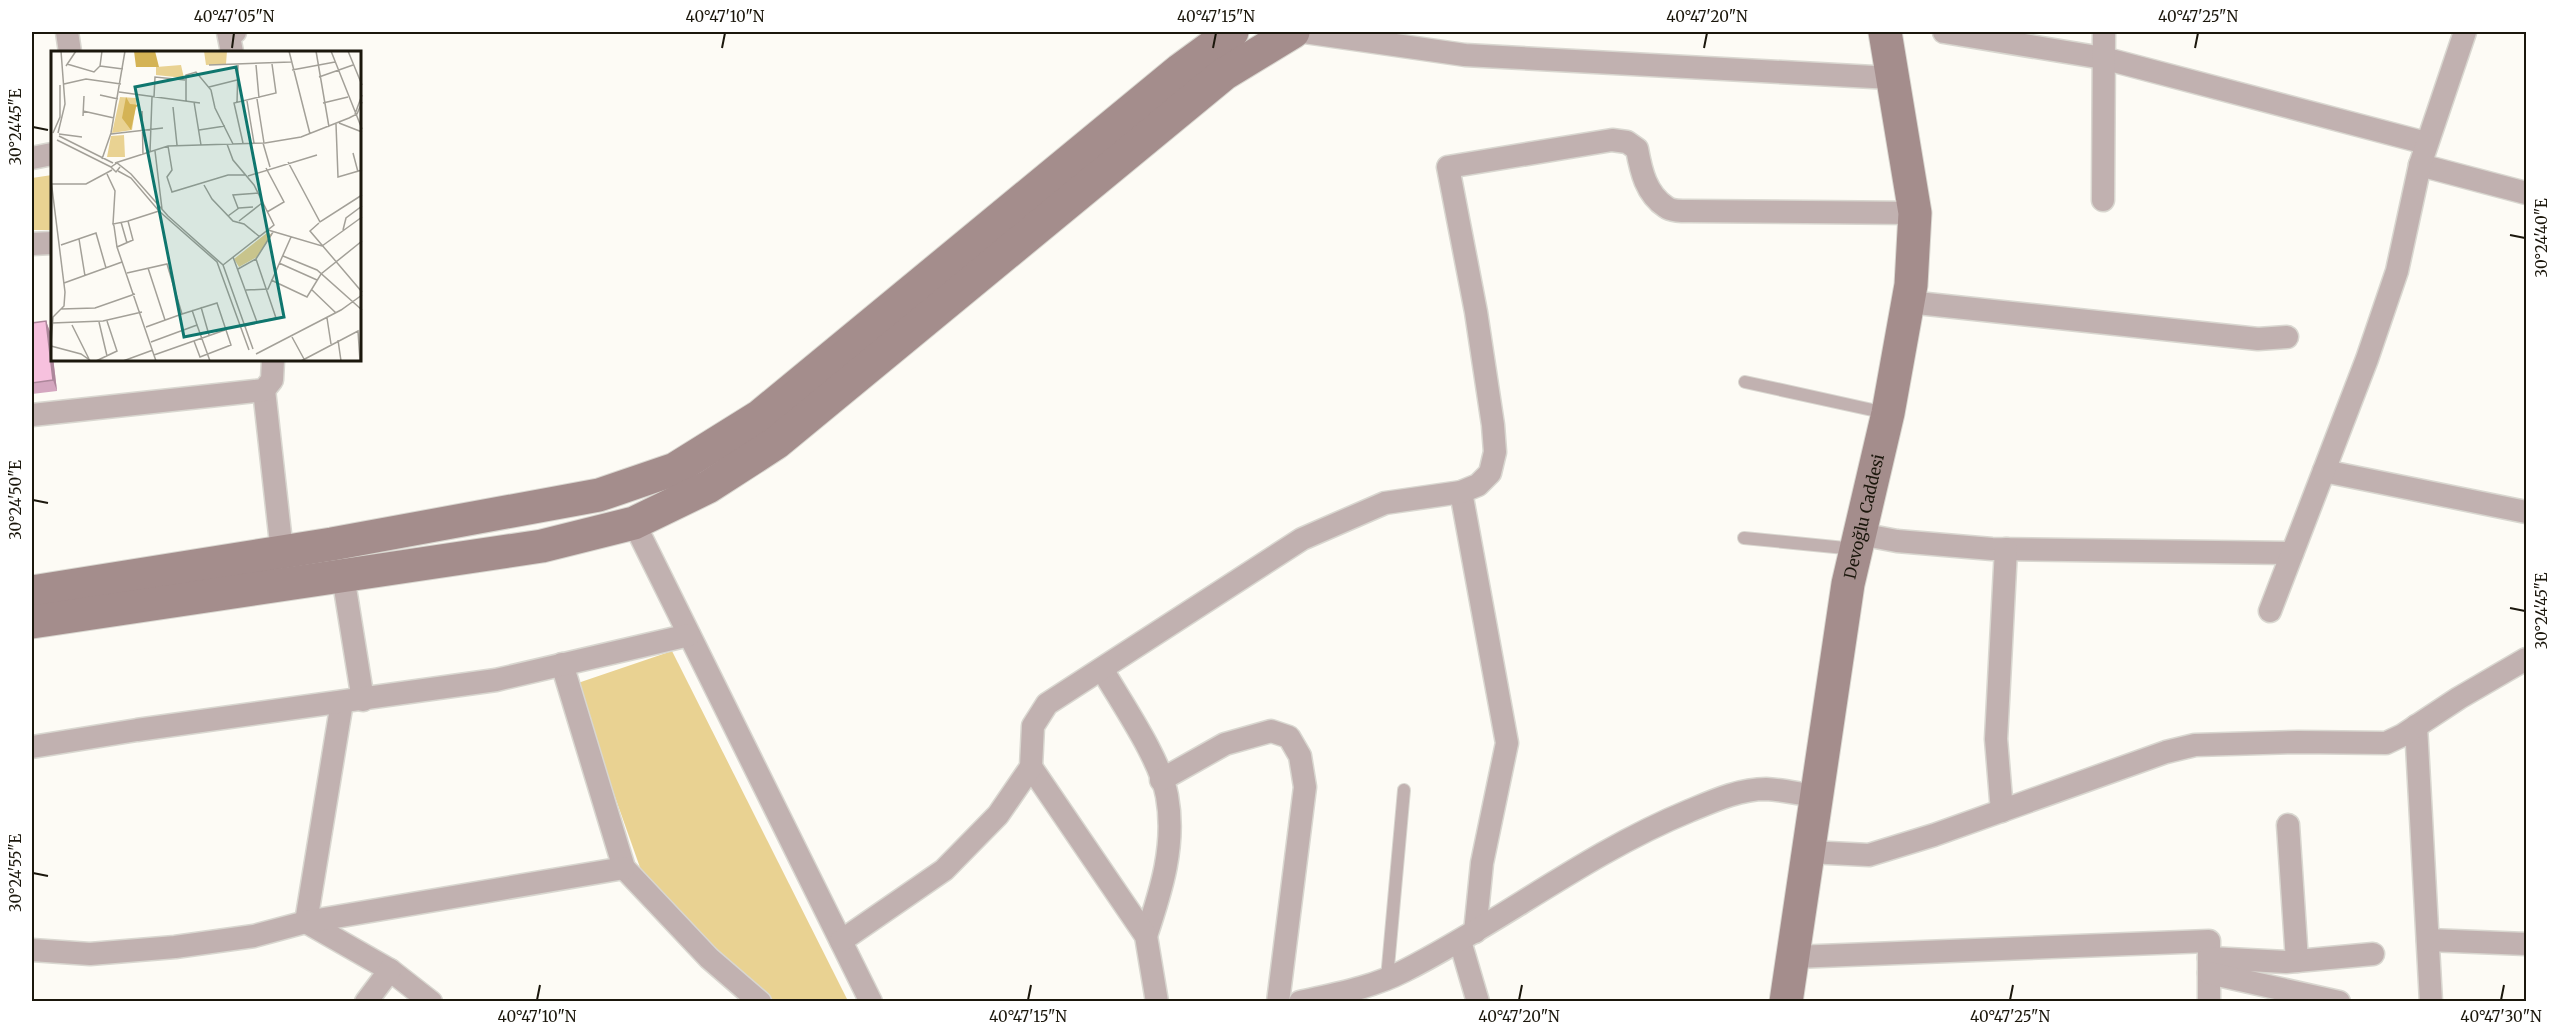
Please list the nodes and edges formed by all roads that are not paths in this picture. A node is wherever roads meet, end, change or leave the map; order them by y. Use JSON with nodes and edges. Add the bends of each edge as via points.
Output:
{"nodes":[{"id":1,"x":67,"y":32,"type":"edge"},
{"id":2,"x":228,"y":32,"type":"edge"},
{"id":3,"x":235,"y":32,"type":"edge"},
{"id":4,"x":1232,"y":32,"type":"edge"},
{"id":5,"x":1293,"y":32,"type":"edge"},
{"id":6,"x":1304,"y":32,"type":"edge"},
{"id":7,"x":1885,"y":32,"type":"edge"},
{"id":8,"x":1944,"y":32,"type":"edge"},
{"id":9,"x":2104,"y":32,"type":"edge"},
{"id":10,"x":2465,"y":32,"type":"edge"},
{"id":11,"x":70,"y":51,"type":"edge"},
{"id":12,"x":231,"y":51,"type":"edge"},
{"id":13,"x":2103,"y":58,"type":"junction"},
{"id":14,"x":1892,"y":78,"type":"junction"},
{"id":15,"x":2426,"y":143,"type":"junction"},
{"id":16,"x":51,"y":154,"type":"edge"},
{"id":17,"x":32,"y":158,"type":"edge"},
{"id":18,"x":2420,"y":165,"type":"junction"},
{"id":19,"x":2526,"y":193,"type":"edge"},
{"id":20,"x":2103,"y":200,"type":"dead end"},
{"id":21,"x":1915,"y":213,"type":"junction"},
{"id":22,"x":51,"y":243,"type":"edge"},
{"id":23,"x":32,"y":244,"type":"edge"},
{"id":24,"x":1908,"y":302,"type":"junction"},
{"id":25,"x":2287,"y":337,"type":"dead end"},
{"id":26,"x":273,"y":362,"type":"edge"},
{"id":27,"x":1745,"y":382,"type":"dead end"},
{"id":28,"x":264,"y":390,"type":"junction"},
{"id":29,"x":1888,"y":413,"type":"junction"},
{"id":30,"x":32,"y":415,"type":"edge"},
{"id":31,"x":2324,"y":471,"type":"junction"},
{"id":32,"x":1461,"y":492,"type":"junction"},
{"id":33,"x":2526,"y":512,"type":"edge"},
{"id":34,"x":634,"y":523,"type":"junction"},
{"id":35,"x":1744,"y":538,"type":"dead end"},
{"id":36,"x":1858,"y":542,"type":"junction"},
{"id":37,"x":2006,"y":549,"type":"junction"},
{"id":38,"x":282,"y":552,"type":"junction"},
{"id":39,"x":2292,"y":553,"type":"junction"},
{"id":40,"x":343,"y":576,"type":"junction"},
{"id":41,"x":32,"y":592,"type":"edge"},
{"id":42,"x":2270,"y":611,"type":"dead end"},
{"id":43,"x":32,"y":622,"type":"edge"},
{"id":44,"x":689,"y":635,"type":"junction"},
{"id":45,"x":2526,"y":659,"type":"edge"},
{"id":46,"x":562,"y":664,"type":"junction"},
{"id":47,"x":1102,"y":669,"type":"junction"},
{"id":48,"x":353,"y":701,"type":"junction"},
{"id":49,"x":2416,"y":726,"type":"junction"},
{"id":50,"x":32,"y":747,"type":"edge"},
{"id":51,"x":1031,"y":767,"type":"junction"},
{"id":52,"x":1161,"y":780,"type":"junction"},
{"id":53,"x":1404,"y":790,"type":"dead end"},
{"id":54,"x":1816,"y":796,"type":"junction"},
{"id":55,"x":2002,"y":811,"type":"junction"},
{"id":56,"x":2288,"y":825,"type":"dead end"},
{"id":57,"x":1808,"y":852,"type":"junction"},
{"id":58,"x":624,"y":867,"type":"junction"},
{"id":59,"x":306,"y":922,"type":"junction"},
{"id":60,"x":1146,"y":936,"type":"junction"},
{"id":61,"x":1468,"y":937,"type":"junction"},
{"id":62,"x":2428,"y":940,"type":"junction"},
{"id":63,"x":841,"y":941,"type":"junction"},
{"id":64,"x":2526,"y":944,"type":"edge"},
{"id":65,"x":32,"y":950,"type":"edge"},
{"id":66,"x":2373,"y":954,"type":"dead end"},
{"id":67,"x":1794,"y":957,"type":"junction"},
{"id":68,"x":2297,"y":961,"type":"junction"},
{"id":69,"x":2209,"y":966,"type":"junction"},
{"id":70,"x":390,"y":970,"type":"junction"},
{"id":71,"x":1387,"y":978,"type":"junction"},
{"id":72,"x":366,"y":1002,"type":"edge"},
{"id":73,"x":431,"y":1002,"type":"edge"},
{"id":74,"x":760,"y":1002,"type":"edge"},
{"id":75,"x":871,"y":1002,"type":"edge"},
{"id":76,"x":1157,"y":1002,"type":"edge"},
{"id":77,"x":1278,"y":1002,"type":"edge"},
{"id":78,"x":1300,"y":1002,"type":"edge"},
{"id":79,"x":1478,"y":1002,"type":"edge"},
{"id":80,"x":1786,"y":1002,"type":"edge"},
{"id":81,"x":2209,"y":1002,"type":"edge"},
{"id":82,"x":2339,"y":1002,"type":"edge"},
{"id":83,"x":2431,"y":1002,"type":"edge"}],
"edges":[{"from":1,"to":11,"type":"street"},
{"from":2,"to":3,"type":"street"},
{"from":2,"to":12,"type":"street"},
{"from":4,"to":38,"type":"street","via":[[1180,70],[760,416],[675,469],[599,495]]},
{"from":5,"to":34,"type":"street","via":[[1224,74],[776,443],[708,487]]},
{"from":6,"to":14,"type":"street","via":[[1465,55]]},
{"from":7,"to":14,"type":"street","name":"Devoğlu Caddesi"},
{"from":8,"to":13,"type":"street"},
{"from":9,"to":13,"type":"street"},
{"from":10,"to":15,"type":"street"},
{"from":13,"to":15,"type":"street"},
{"from":13,"to":20,"type":"street"},
{"from":14,"to":21,"type":"street","name":"Devoğlu Caddesi"},
{"from":15,"to":18,"type":"street"},
{"from":16,"to":17,"type":"street"},
{"from":18,"to":19,"type":"street"},
{"from":18,"to":31,"type":"street","via":[[2397,272]]},
{"from":21,"to":24,"type":"street","name":"Devoğlu Caddesi"},
{"from":21,"to":32,"type":"street","via":[[1667,209],[1650,192],[1637,149],[1627,142],[1612,140],[1449,167],[1476,312],[1495,452],[1490,473],[1478,485]]},
{"from":22,"to":23,"type":"street"},
{"from":24,"to":25,"type":"street","via":[[2258,339]]},
{"from":24,"to":29,"type":"street","name":"Devoğlu Caddesi"},
{"from":26,"to":28,"type":"street","via":[[272,380]]},
{"from":27,"to":29,"type":"lane"},
{"from":28,"to":30,"type":"street"},
{"from":28,"to":38,"type":"street"},
{"from":29,"to":36,"type":"street","name":"Devoğlu Caddesi"},
{"from":31,"to":33,"type":"street"},
{"from":31,"to":39,"type":"street"},
{"from":32,"to":47,"type":"street","via":[[1385,503],[1302,539]]},
{"from":32,"to":61,"type":"street","via":[[1507,743]]},
{"from":34,"to":40,"type":"street","via":[[542,546]]},
{"from":34,"to":44,"type":"street"},
{"from":35,"to":36,"type":"lane"},
{"from":36,"to":37,"type":"street"},
{"from":36,"to":54,"type":"street","name":"Devoğlu Caddesi"},
{"from":37,"to":39,"type":"street"},
{"from":37,"to":55,"type":"street","via":[[1995,740]]},
{"from":38,"to":41,"type":"street"},
{"from":39,"to":42,"type":"street"},
{"from":40,"to":43,"type":"street"},
{"from":40,"to":48,"type":"street"},
{"from":44,"to":46,"type":"street"},
{"from":44,"to":63,"type":"street"},
{"from":45,"to":49,"type":"street"},
{"from":46,"to":48,"type":"street","via":[[496,680]]},
{"from":46,"to":58,"type":"street"},
{"from":47,"to":51,"type":"street","via":[[1047,704],[1033,726]]},
{"from":47,"to":52,"type":"street"},
{"from":48,"to":50,"type":"street"},
{"from":48,"to":59,"type":"street"},
{"from":49,"to":55,"type":"street","via":[[2386,743],[2195,745]]},
{"from":49,"to":62,"type":"street"},
{"from":51,"to":60,"type":"street"},
{"from":51,"to":63,"type":"street","via":[[998,814],[944,870]]},
{"from":52,"to":60,"type":"street","via":[[1167,795],[1171,833],[1163,885]]},
{"from":52,"to":77,"type":"street","via":[[1225,744],[1270,731],[1289,737],[1300,756],[1305,787]]},
{"from":53,"to":71,"type":"lane"},
{"from":54,"to":57,"type":"street","name":"Devoğlu Caddesi"},
{"from":54,"to":61,"type":"street","via":[[1766,789],[1719,799],[1646,829],[1594,857]]},
{"from":55,"to":57,"type":"street","via":[[1869,855]]},
{"from":56,"to":68,"type":"street"},
{"from":57,"to":67,"type":"street","name":"Devoğlu Caddesi"},
{"from":58,"to":59,"type":"street"},
{"from":58,"to":74,"type":"street","via":[[709,958]]},
{"from":59,"to":65,"type":"street","via":[[254,936],[175,947],[90,954]]},
{"from":59,"to":70,"type":"street"},
{"from":60,"to":76,"type":"street"},
{"from":61,"to":71,"type":"street"},
{"from":61,"to":79,"type":"street"},
{"from":62,"to":64,"type":"street"},
{"from":62,"to":83,"type":"street"},
{"from":63,"to":75,"type":"street"},
{"from":66,"to":68,"type":"street"},
{"from":67,"to":69,"type":"street","via":[[2209,940]]},
{"from":67,"to":80,"type":"street","name":"Devoğlu Caddesi"},
{"from":68,"to":69,"type":"street"},
{"from":69,"to":81,"type":"street"},
{"from":69,"to":82,"type":"street"},
{"from":70,"to":72,"type":"street"},
{"from":70,"to":73,"type":"street"},
{"from":71,"to":78,"type":"street","via":[[1363,988]]}]}
